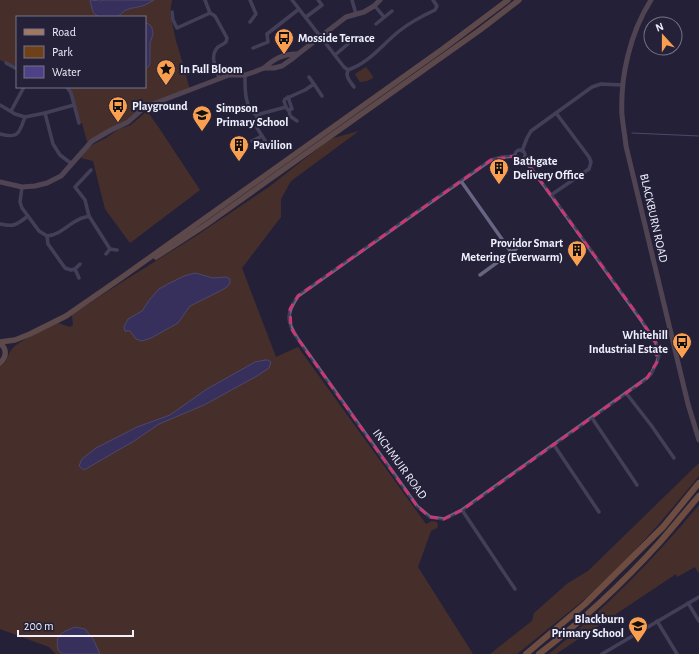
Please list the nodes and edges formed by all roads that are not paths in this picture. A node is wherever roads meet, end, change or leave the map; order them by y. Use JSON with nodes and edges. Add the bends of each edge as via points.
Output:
{"nodes":[{"id":1,"x":205,"y":0,"type":"edge"},
{"id":2,"x":250,"y":0,"type":"edge"},
{"id":3,"x":292,"y":0,"type":"edge"},
{"id":4,"x":318,"y":0,"type":"edge"},
{"id":5,"x":352,"y":0,"type":"edge"},
{"id":6,"x":380,"y":0,"type":"edge"},
{"id":7,"x":433,"y":0,"type":"edge"},
{"id":8,"x":508,"y":0,"type":"edge"},
{"id":9,"x":519,"y":0,"type":"edge"},
{"id":10,"x":651,"y":0,"type":"edge"},
{"id":11,"x":374,"y":5,"type":"junction"},
{"id":12,"x":299,"y":9,"type":"junction"},
{"id":13,"x":392,"y":11,"type":"dead end"},
{"id":14,"x":172,"y":12,"type":"dead end"},
{"id":15,"x":210,"y":13,"type":"junction"},
{"id":16,"x":356,"y":14,"type":"junction"},
{"id":17,"x":306,"y":17,"type":"junction"},
{"id":18,"x":384,"y":17,"type":"junction"},
{"id":19,"x":250,"y":22,"type":"dead end"},
{"id":20,"x":376,"y":24,"type":"dead end"},
{"id":21,"x":183,"y":26,"type":"junction"},
{"id":22,"x":186,"y":31,"type":"dead end"},
{"id":23,"x":321,"y":37,"type":"junction"},
{"id":24,"x":349,"y":43,"type":"dead end"},
{"id":25,"x":254,"y":48,"type":"dead end"},
{"id":26,"x":298,"y":54,"type":"junction"},
{"id":27,"x":335,"y":55,"type":"junction"},
{"id":28,"x":6,"y":63,"type":"dead end"},
{"id":29,"x":16,"y":68,"type":"edge"},
{"id":30,"x":264,"y":68,"type":"junction"},
{"id":31,"x":348,"y":70,"type":"junction"},
{"id":32,"x":245,"y":75,"type":"junction"},
{"id":33,"x":309,"y":77,"type":"dead end"},
{"id":34,"x":220,"y":78,"type":"junction"},
{"id":35,"x":314,"y":84,"type":"junction"},
{"id":36,"x":623,"y":85,"type":"junction"},
{"id":37,"x":354,"y":86,"type":"dead end"},
{"id":38,"x":23,"y":88,"type":"edge"},
{"id":39,"x":67,"y":88,"type":"edge"},
{"id":40,"x":322,"y":96,"type":"dead end"},
{"id":41,"x":0,"y":105,"type":"edge"},
{"id":42,"x":74,"y":105,"type":"junction"},
{"id":43,"x":287,"y":109,"type":"junction"},
{"id":44,"x":10,"y":111,"type":"junction"},
{"id":45,"x":45,"y":113,"type":"junction"},
{"id":46,"x":556,"y":113,"type":"junction"},
{"id":47,"x":257,"y":115,"type":"junction"},
{"id":48,"x":25,"y":117,"type":"junction"},
{"id":49,"x":297,"y":121,"type":"dead end"},
{"id":50,"x":79,"y":123,"type":"dead end"},
{"id":51,"x":0,"y":134,"type":"edge"},
{"id":52,"x":262,"y":136,"type":"junction"},
{"id":53,"x":252,"y":141,"type":"dead end"},
{"id":54,"x":266,"y":142,"type":"dead end"},
{"id":55,"x":522,"y":151,"type":"junction"},
{"id":56,"x":515,"y":156,"type":"junction"},
{"id":57,"x":523,"y":159,"type":"junction"},
{"id":58,"x":72,"y":164,"type":"junction"},
{"id":59,"x":91,"y":170,"type":"dead end"},
{"id":60,"x":461,"y":181,"type":"junction"},
{"id":61,"x":0,"y":182,"type":"edge"},
{"id":62,"x":22,"y":187,"type":"junction"},
{"id":63,"x":84,"y":189,"type":"dead end"},
{"id":64,"x":79,"y":192,"type":"junction"},
{"id":65,"x":552,"y":195,"type":"junction"},
{"id":66,"x":28,"y":216,"type":"junction"},
{"id":67,"x":89,"y":216,"type":"junction"},
{"id":68,"x":0,"y":224,"type":"edge"},
{"id":69,"x":47,"y":236,"type":"junction"},
{"id":70,"x":524,"y":243,"type":"dead end"},
{"id":71,"x":110,"y":249,"type":"junction"},
{"id":72,"x":117,"y":250,"type":"dead end"},
{"id":73,"x":512,"y":252,"type":"junction"},
{"id":74,"x":106,"y":254,"type":"dead end"},
{"id":75,"x":80,"y":264,"type":"dead end"},
{"id":76,"x":75,"y":269,"type":"junction"},
{"id":77,"x":480,"y":275,"type":"dead end"},
{"id":78,"x":79,"y":278,"type":"dead end"},
{"id":79,"x":121,"y":278,"type":"junction"},
{"id":80,"x":15,"y":340,"type":"junction"},
{"id":81,"x":0,"y":343,"type":"edge"},
{"id":82,"x":5,"y":350,"type":"junction"},
{"id":83,"x":0,"y":363,"type":"edge"},
{"id":84,"x":626,"y":393,"type":"junction"},
{"id":85,"x":592,"y":418,"type":"junction"},
{"id":86,"x":699,"y":440,"type":"edge"},
{"id":87,"x":554,"y":445,"type":"junction"},
{"id":88,"x":674,"y":458,"type":"dead end"},
{"id":89,"x":699,"y":483,"type":"edge"},
{"id":90,"x":637,"y":485,"type":"dead end"},
{"id":91,"x":699,"y":496,"type":"edge"},
{"id":92,"x":462,"y":510,"type":"junction"},
{"id":93,"x":599,"y":512,"type":"dead end"},
{"id":94,"x":515,"y":589,"type":"dead end"},
{"id":95,"x":699,"y":597,"type":"edge"},
{"id":96,"x":688,"y":603,"type":"junction"},
{"id":97,"x":658,"y":621,"type":"junction"},
{"id":98,"x":699,"y":621,"type":"edge"},
{"id":99,"x":526,"y":654,"type":"edge"},
{"id":100,"x":539,"y":654,"type":"edge"},
{"id":101,"x":602,"y":654,"type":"edge"},
{"id":102,"x":677,"y":654,"type":"edge"}],
"edges":[{"from":1,"to":15,"type":"street"},
{"from":2,"to":19,"type":"street","via":[[256,14]]},
{"from":3,"to":12,"type":"street"},
{"from":4,"to":17,"type":"street","via":[[322,5]]},
{"from":5,"to":16,"type":"street"},
{"from":6,"to":11,"type":"street"},
{"from":7,"to":31,"type":"street","via":[[437,6],[435,10],[396,33],[365,61]]},
{"from":8,"to":79,"type":"main road"},
{"from":9,"to":79,"type":"main road","via":[[204,226]]},
{"from":10,"to":36,"type":"street","name":"BLACKBURN ROAD","via":[[635,33]]},
{"from":11,"to":16,"type":"street"},
{"from":11,"to":18,"type":"street"},
{"from":12,"to":17,"type":"street"},
{"from":12,"to":25,"type":"street","via":[[267,34],[268,42]]},
{"from":13,"to":18,"type":"street"},
{"from":14,"to":21,"type":"street","via":[[177,28]]},
{"from":15,"to":21,"type":"street"},
{"from":15,"to":34,"type":"street","via":[[216,17],[227,38],[213,59]]},
{"from":16,"to":23,"type":"street","via":[[346,17]]},
{"from":17,"to":23,"type":"street"},
{"from":18,"to":20,"type":"street"},
{"from":21,"to":22,"type":"street"},
{"from":23,"to":26,"type":"street"},
{"from":23,"to":27,"type":"street"},
{"from":24,"to":27,"type":"street"},
{"from":26,"to":30,"type":"street","via":[[276,58]]},
{"from":26,"to":30,"type":"street","via":[[282,66]]},
{"from":27,"to":31,"type":"street"},
{"from":28,"to":29,"type":"street"},
{"from":30,"to":32,"type":"street"},
{"from":31,"to":37,"type":"street","via":[[347,76]]},
{"from":32,"to":34,"type":"street","via":[[230,74]]},
{"from":32,"to":47,"type":"street","via":[[248,105]]},
{"from":33,"to":35,"type":"street"},
{"from":34,"to":58,"type":"street","via":[[145,108],[128,122],[92,141]]},
{"from":35,"to":40,"type":"street"},
{"from":35,"to":43,"type":"street","via":[[284,100]]},
{"from":36,"to":46,"type":"street","via":[[596,85]]},
{"from":36,"to":86,"type":"street","name":"BLACKBURN ROAD","via":[[622,114],[626,146],[684,390]]},
{"from":38,"to":44,"type":"street"},
{"from":39,"to":42,"type":"street"},
{"from":41,"to":44,"type":"street"},
{"from":42,"to":45,"type":"street"},
{"from":42,"to":50,"type":"street"},
{"from":43,"to":47,"type":"street"},
{"from":43,"to":49,"type":"street","via":[[290,117]]},
{"from":44,"to":48,"type":"street"},
{"from":45,"to":48,"type":"street"},
{"from":45,"to":58,"type":"street","via":[[55,148]]},
{"from":46,"to":55,"type":"street","via":[[531,131]]},
{"from":46,"to":65,"type":"street","via":[[591,162],[589,169]]},
{"from":47,"to":52,"type":"street","via":[[257,128]]},
{"from":48,"to":51,"type":"street","via":[[15,136]]},
{"from":52,"to":53,"type":"street"},
{"from":52,"to":54,"type":"street"},
{"from":55,"to":56,"type":"street","name":"INCHMUIR ROAD","via":[[516,152]]},
{"from":55,"to":57,"type":"street","via":[[525,154]]},
{"from":56,"to":57,"type":"street","name":"INCHMUIR ROAD","via":[[516,159]]},
{"from":56,"to":60,"type":"street","name":"INCHMUIR ROAD","via":[[491,160]]},
{"from":57,"to":65,"type":"street","name":"INCHMUIR ROAD"},
{"from":58,"to":62,"type":"street","via":[[61,176],[47,183]]},
{"from":59,"to":64,"type":"street","via":[[75,187]]},
{"from":60,"to":73,"type":"street"},
{"from":60,"to":92,"type":"street","name":"INCHMUIR ROAD","via":[[298,296],[290,309],[289,317],[291,328],[417,506],[430,517],[444,519]]},
{"from":61,"to":62,"type":"street"},
{"from":62,"to":66,"type":"street","via":[[21,204]]},
{"from":63,"to":64,"type":"street"},
{"from":64,"to":67,"type":"street"},
{"from":65,"to":84,"type":"street","name":"INCHMUIR ROAD","via":[[656,344],[659,355],[651,374]]},
{"from":66,"to":68,"type":"street","via":[[15,225]]},
{"from":66,"to":69,"type":"street","via":[[39,231]]},
{"from":67,"to":69,"type":"street","via":[[56,234]]},
{"from":67,"to":71,"type":"street"},
{"from":69,"to":76,"type":"street","via":[[48,244],[65,268]]},
{"from":70,"to":73,"type":"street"},
{"from":71,"to":72,"type":"street"},
{"from":71,"to":74,"type":"street"},
{"from":73,"to":77,"type":"street"},
{"from":75,"to":76,"type":"street"},
{"from":76,"to":78,"type":"street"},
{"from":79,"to":80,"type":"main road","via":[[66,316]]},
{"from":80,"to":81,"type":"main road"},
{"from":80,"to":82,"type":"main road"},
{"from":81,"to":82,"type":"main road"},
{"from":82,"to":83,"type":"main road","via":[[6,354]]},
{"from":84,"to":85,"type":"street","name":"INCHMUIR ROAD"},
{"from":84,"to":88,"type":"street"},
{"from":85,"to":87,"type":"street","name":"INCHMUIR ROAD"},
{"from":85,"to":90,"type":"street"},
{"from":87,"to":92,"type":"street","name":"INCHMUIR ROAD"},
{"from":87,"to":93,"type":"street"},
{"from":89,"to":99,"type":"highway","via":[[663,526],[585,604]]},
{"from":91,"to":100,"type":"highway","via":[[660,542],[619,584]]},
{"from":92,"to":94,"type":"street"},
{"from":95,"to":96,"type":"street"},
{"from":96,"to":97,"type":"street"},
{"from":96,"to":98,"type":"street"},
{"from":97,"to":101,"type":"street"},
{"from":97,"to":102,"type":"street"}]}
